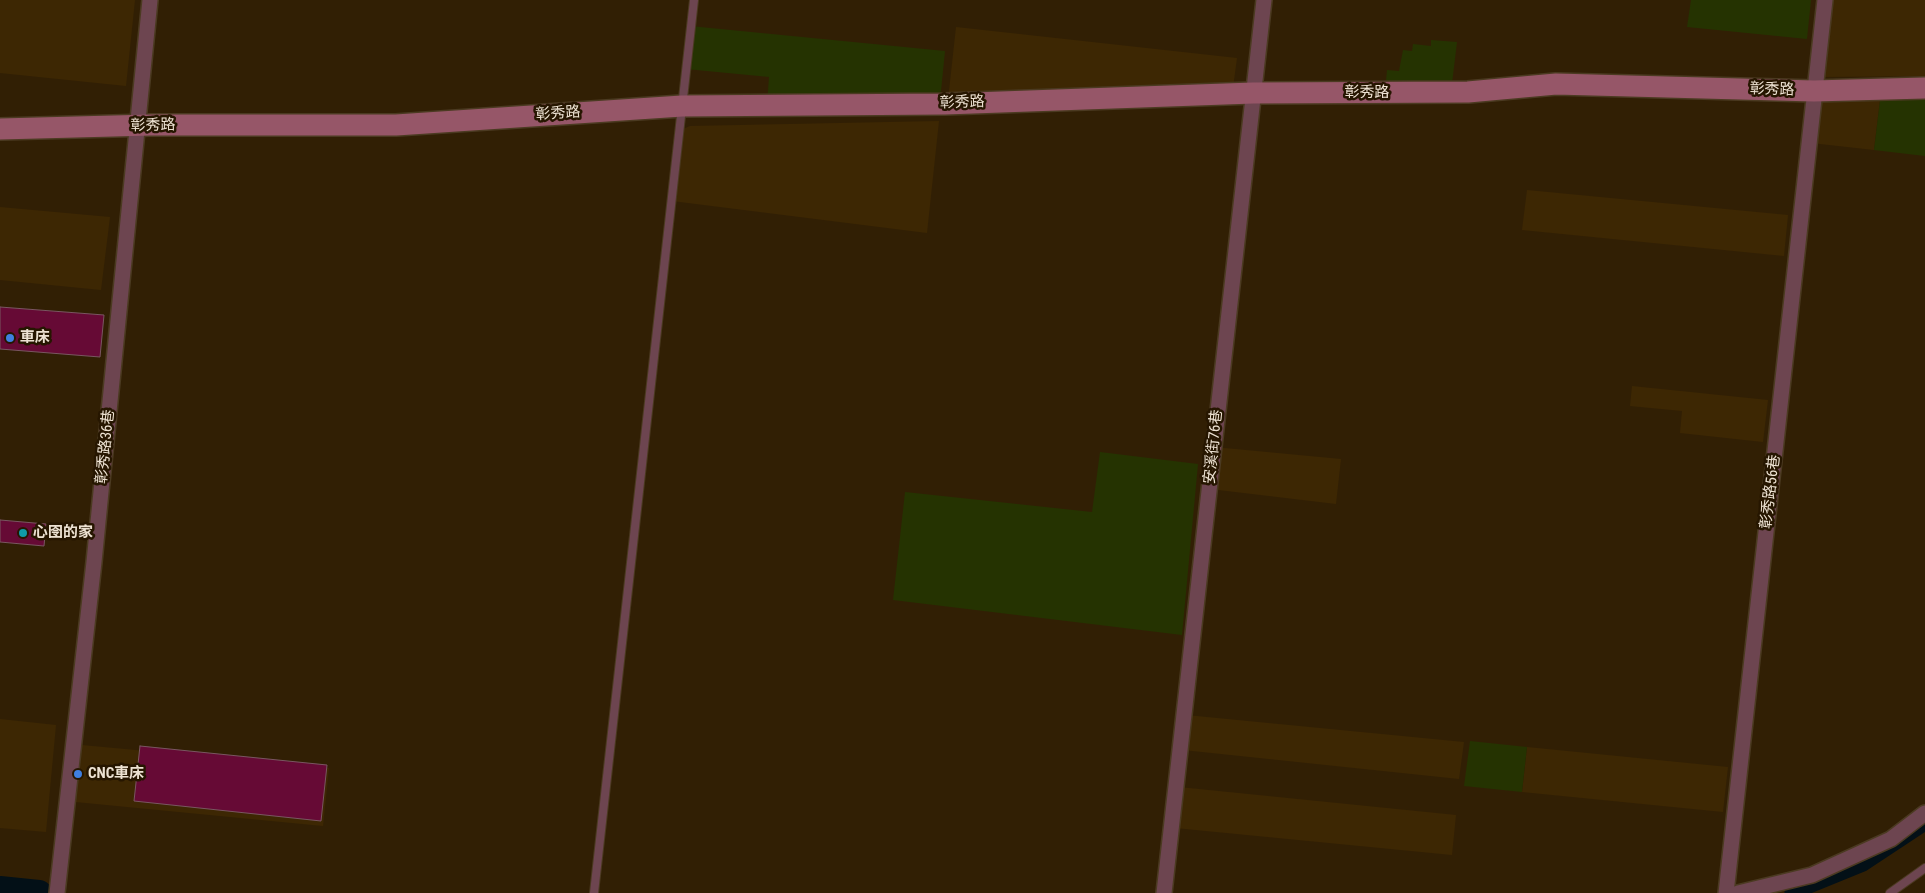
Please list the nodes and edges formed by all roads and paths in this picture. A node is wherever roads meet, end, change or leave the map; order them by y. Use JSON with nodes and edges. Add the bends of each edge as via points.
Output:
{"nodes":[{"id":1,"x":150,"y":0,"type":"edge"},
{"id":2,"x":694,"y":0,"type":"edge"},
{"id":3,"x":1264,"y":0,"type":"edge"},
{"id":4,"x":1825,"y":0,"type":"edge"},
{"id":5,"x":1925,"y":88,"type":"edge"},
{"id":6,"x":1814,"y":91,"type":"junction"},
{"id":7,"x":1253,"y":93,"type":"junction"},
{"id":8,"x":682,"y":106,"type":"junction"},
{"id":9,"x":138,"y":126,"type":"junction"},
{"id":10,"x":0,"y":129,"type":"edge"},
{"id":11,"x":1925,"y":813,"type":"edge"},
{"id":12,"x":1925,"y":868,"type":"edge"},
{"id":13,"x":57,"y":890,"type":"edge"},
{"id":14,"x":594,"y":893,"type":"edge"},
{"id":15,"x":1164,"y":893,"type":"edge"},
{"id":16,"x":1726,"y":893,"type":"edge"},
{"id":17,"x":1738,"y":893,"type":"edge"},
{"id":18,"x":1890,"y":893,"type":"edge"}],
"edges":[{"from":1,"to":9,"type":"street","name":"彰秀路36巷"},
{"from":2,"to":8,"type":"lane"},
{"from":3,"to":7,"type":"street","name":"安溪街76巷"},
{"from":4,"to":6,"type":"street","name":"彰秀路56巷"},
{"from":5,"to":6,"type":"street","name":"彰秀路"},
{"from":6,"to":7,"type":"street","name":"彰秀路","via":[[1556,84],[1468,92]]},
{"from":6,"to":16,"type":"street","name":"彰秀路56巷"},
{"from":7,"to":8,"type":"street","name":"彰秀路","via":[[945,104]]},
{"from":7,"to":15,"type":"street","name":"安溪街76巷"},
{"from":8,"to":9,"type":"street","name":"彰秀路","via":[[396,125]]},
{"from":8,"to":14,"type":"lane"},
{"from":9,"to":10,"type":"street","name":"彰秀路"},
{"from":9,"to":13,"type":"street","name":"彰秀路36巷"},
{"from":11,"to":17,"type":"street","via":[[1891,839],[1812,875]]},
{"from":12,"to":18,"type":"lane"}]}
